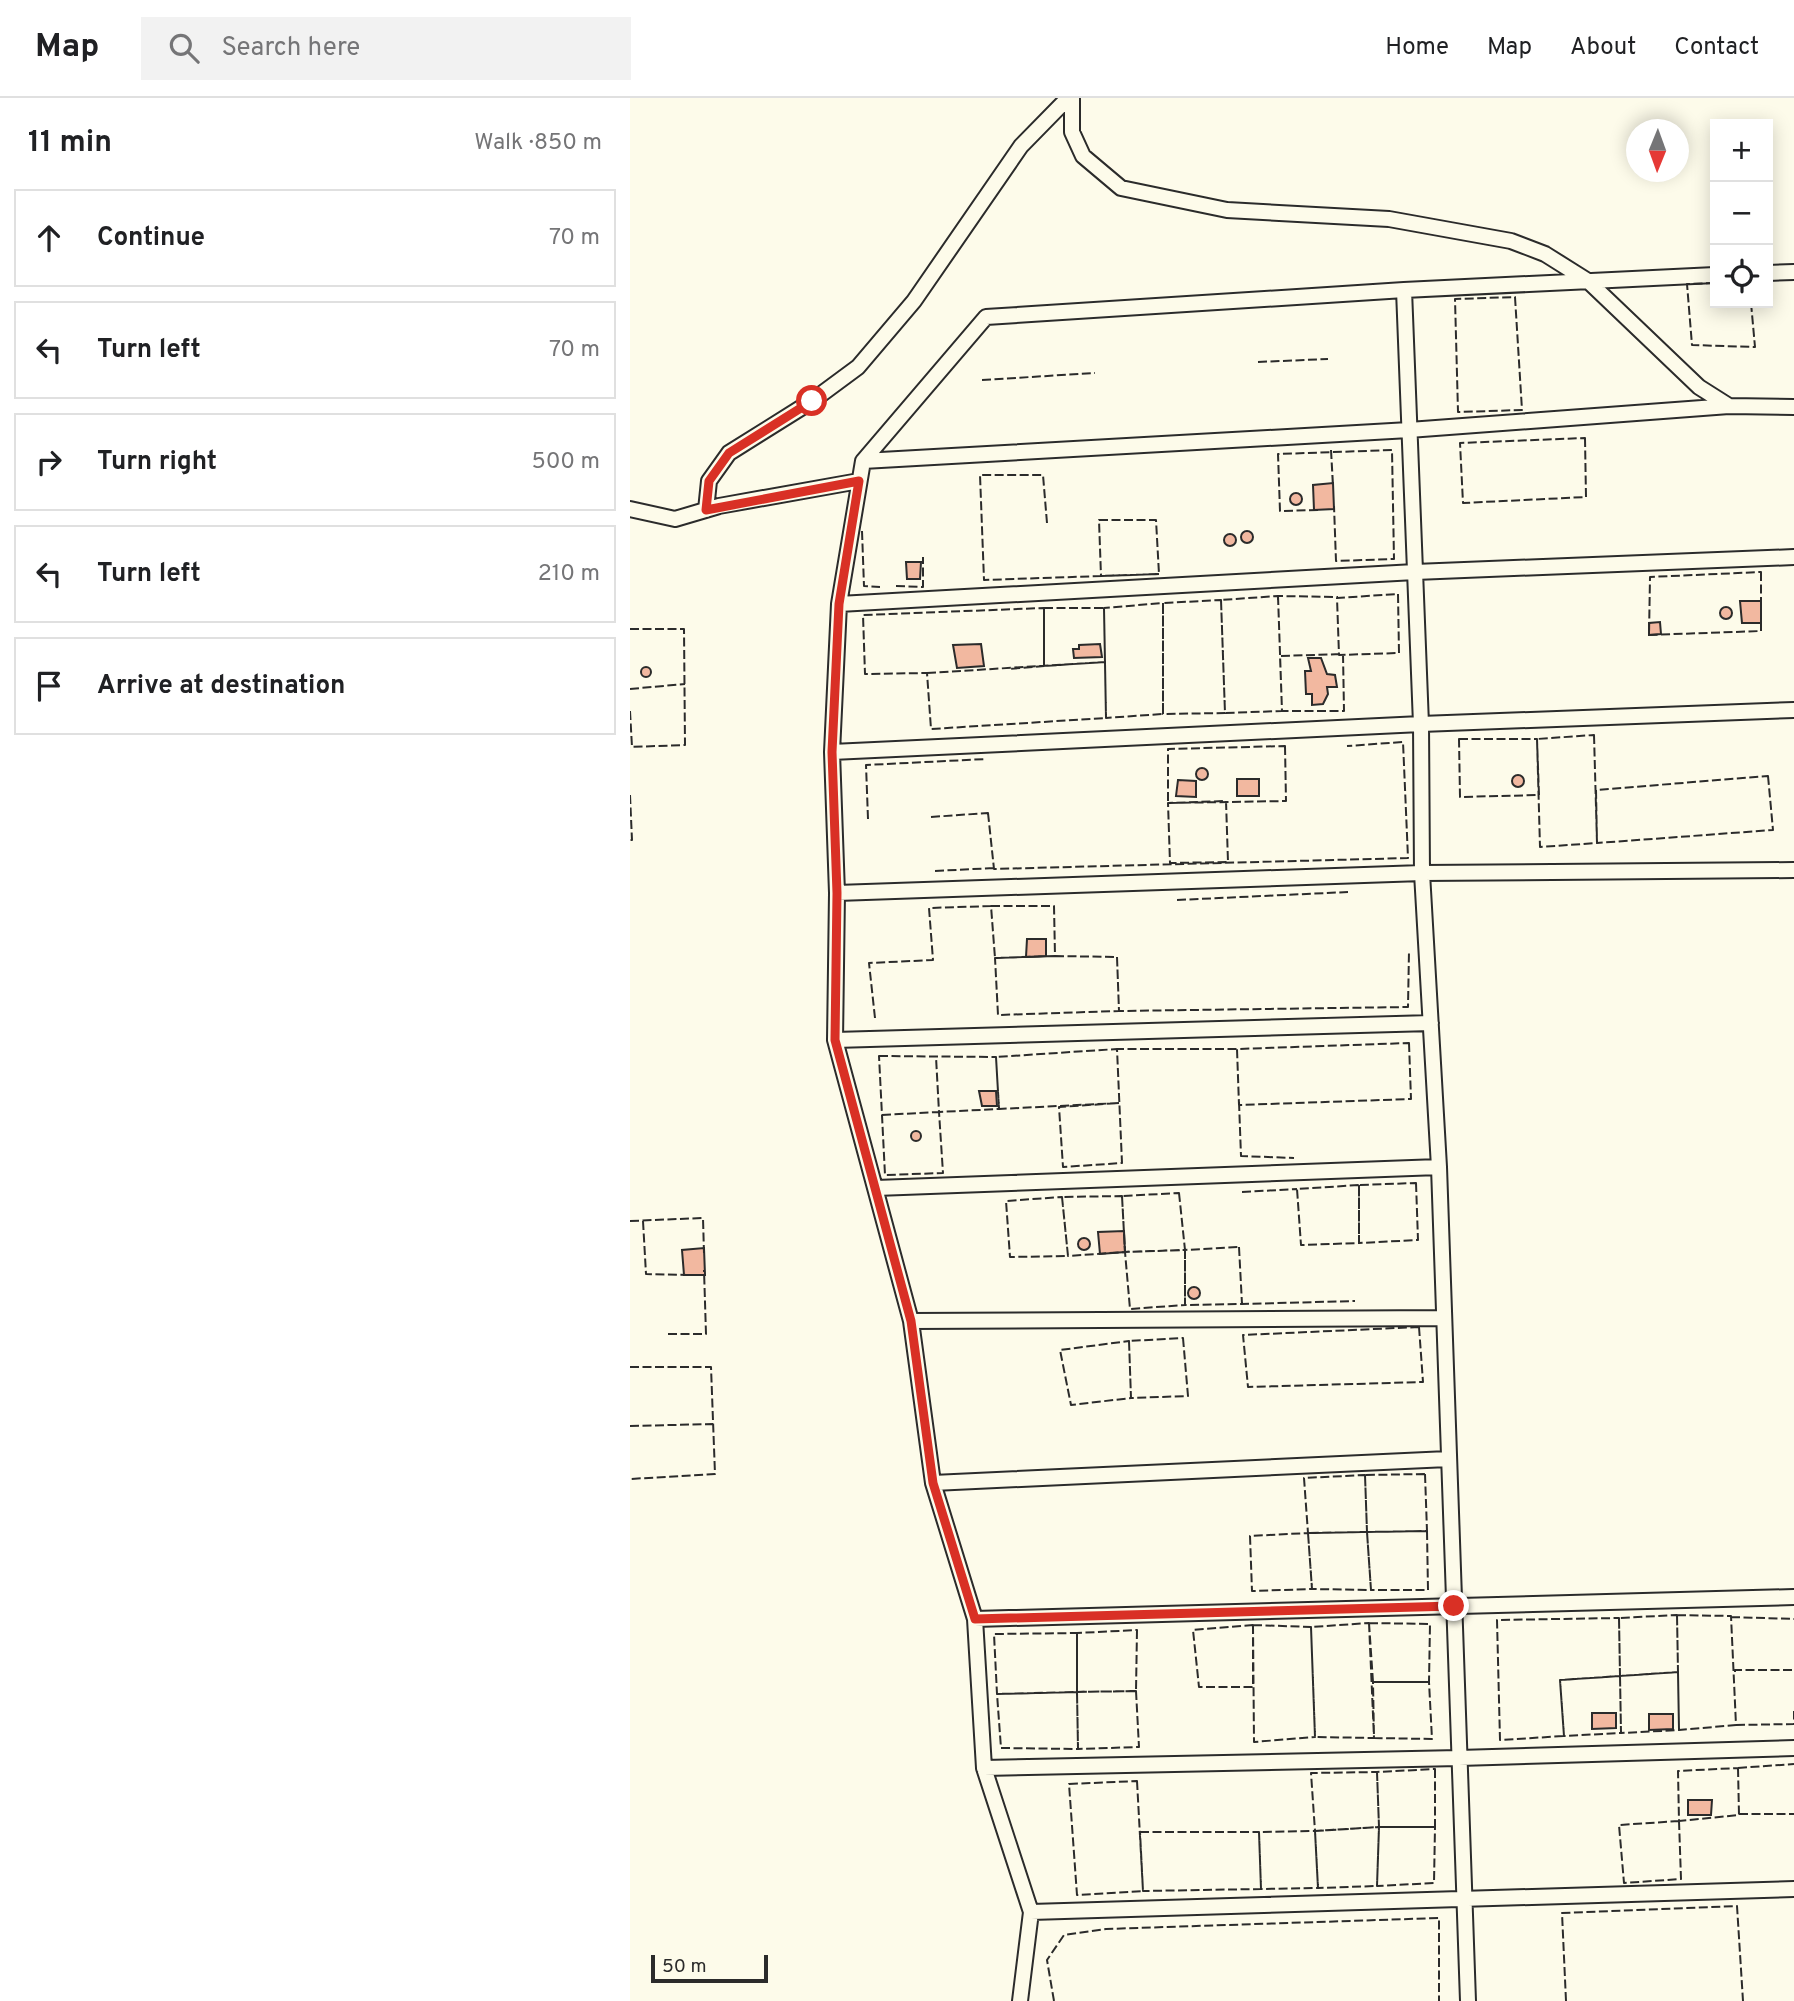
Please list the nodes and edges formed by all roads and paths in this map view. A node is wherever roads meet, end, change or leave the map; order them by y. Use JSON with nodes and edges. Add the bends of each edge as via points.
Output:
{"nodes":[{"id":1,"x":1070,"y":98,"type":"edge"},
{"id":2,"x":1794,"y":272,"type":"edge"},
{"id":3,"x":1773,"y":273,"type":"edge"},
{"id":4,"x":1710,"y":275,"type":"edge"},
{"id":5,"x":1588,"y":281,"type":"junction"},
{"id":6,"x":1404,"y":290,"type":"junction"},
{"id":7,"x":1729,"y":406,"type":"junction"},
{"id":8,"x":1794,"y":407,"type":"edge"},
{"id":9,"x":1409,"y":430,"type":"junction"},
{"id":10,"x":863,"y":461,"type":"junction"},
{"id":11,"x":859,"y":481,"type":"junction"},
{"id":12,"x":630,"y":509,"type":"edge"},
{"id":13,"x":706,"y":510,"type":"junction"},
{"id":14,"x":1794,"y":557,"type":"edge"},
{"id":15,"x":1415,"y":572,"type":"junction"},
{"id":16,"x":839,"y":604,"type":"junction"},
{"id":17,"x":1794,"y":709,"type":"edge"},
{"id":18,"x":1420,"y":724,"type":"junction"},
{"id":19,"x":832,"y":752,"type":"junction"},
{"id":20,"x":1794,"y":870,"type":"edge"},
{"id":21,"x":1422,"y":873,"type":"junction"},
{"id":22,"x":837,"y":893,"type":"junction"},
{"id":23,"x":1431,"y":1023,"type":"junction"},
{"id":24,"x":835,"y":1040,"type":"junction"},
{"id":25,"x":1439,"y":1167,"type":"junction"},
{"id":26,"x":876,"y":1188,"type":"junction"},
{"id":27,"x":1443,"y":1318,"type":"junction"},
{"id":28,"x":911,"y":1321,"type":"junction"},
{"id":29,"x":1448,"y":1459,"type":"junction"},
{"id":30,"x":933,"y":1483,"type":"junction"},
{"id":31,"x":1794,"y":1597,"type":"edge"},
{"id":32,"x":1454,"y":1606,"type":"junction"},
{"id":33,"x":975,"y":1619,"type":"junction"},
{"id":34,"x":1794,"y":1748,"type":"edge"},
{"id":35,"x":1460,"y":1759,"type":"junction"},
{"id":36,"x":985,"y":1768,"type":"junction"},
{"id":37,"x":1794,"y":1889,"type":"edge"},
{"id":38,"x":1465,"y":1898,"type":"junction"},
{"id":39,"x":1031,"y":1912,"type":"junction"},
{"id":40,"x":1020,"y":2001,"type":"edge"},
{"id":41,"x":1468,"y":2001,"type":"edge"}],
"edges":[{"from":1,"to":5,"type":"street","via":[[1072,132],[1083,156],[1121,188],[1227,210],[1389,219],[1511,241],[1545,254]]},
{"from":1,"to":13,"type":"street","via":[[1021,146],[914,301],[858,367],[729,453],[709,481]]},
{"from":2,"to":3,"type":"street"},
{"from":4,"to":5,"type":"street"},
{"from":5,"to":6,"type":"street"},
{"from":5,"to":7,"type":"street","via":[[1699,387]]},
{"from":6,"to":9,"type":"street"},
{"from":6,"to":10,"type":"street","via":[[986,317]]},
{"from":7,"to":8,"type":"street"},
{"from":7,"to":9,"type":"street"},
{"from":9,"to":10,"type":"street"},
{"from":9,"to":15,"type":"street"},
{"from":10,"to":11,"type":"street"},
{"from":11,"to":13,"type":"street"},
{"from":11,"to":16,"type":"street"},
{"from":12,"to":13,"type":"street","via":[[675,519]]},
{"from":14,"to":15,"type":"street"},
{"from":15,"to":16,"type":"street"},
{"from":15,"to":18,"type":"street"},
{"from":16,"to":19,"type":"street"},
{"from":17,"to":18,"type":"street"},
{"from":18,"to":19,"type":"street"},
{"from":18,"to":21,"type":"street"},
{"from":19,"to":22,"type":"street"},
{"from":20,"to":21,"type":"street"},
{"from":21,"to":22,"type":"street"},
{"from":21,"to":23,"type":"street"},
{"from":22,"to":24,"type":"street"},
{"from":23,"to":24,"type":"street"},
{"from":23,"to":25,"type":"street"},
{"from":24,"to":26,"type":"street"},
{"from":25,"to":26,"type":"street"},
{"from":25,"to":27,"type":"street"},
{"from":26,"to":28,"type":"street"},
{"from":27,"to":28,"type":"street"},
{"from":27,"to":29,"type":"street"},
{"from":28,"to":30,"type":"street"},
{"from":29,"to":30,"type":"street"},
{"from":29,"to":32,"type":"street"},
{"from":30,"to":33,"type":"street"},
{"from":31,"to":32,"type":"street"},
{"from":32,"to":33,"type":"street"},
{"from":32,"to":35,"type":"street"},
{"from":33,"to":36,"type":"street"},
{"from":34,"to":35,"type":"street"},
{"from":35,"to":36,"type":"street"},
{"from":35,"to":38,"type":"street"},
{"from":36,"to":39,"type":"street"},
{"from":37,"to":38,"type":"street"},
{"from":38,"to":39,"type":"street"},
{"from":38,"to":41,"type":"street"},
{"from":39,"to":40,"type":"street"}]}
